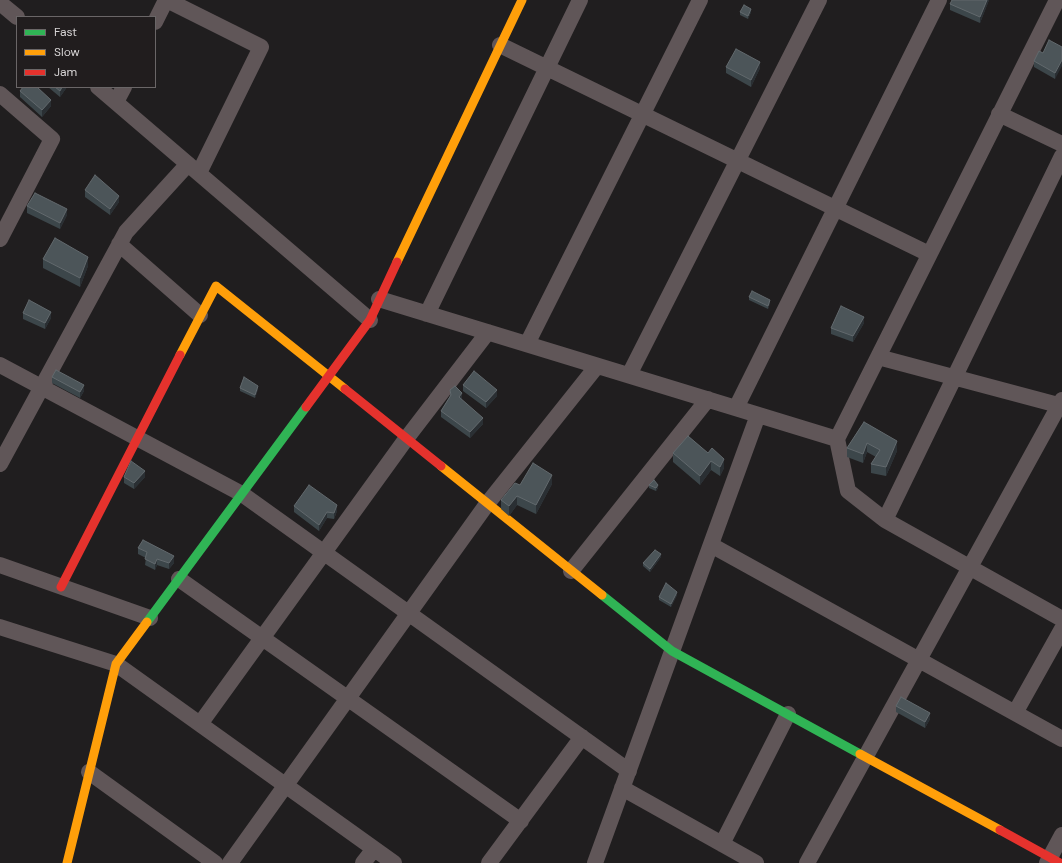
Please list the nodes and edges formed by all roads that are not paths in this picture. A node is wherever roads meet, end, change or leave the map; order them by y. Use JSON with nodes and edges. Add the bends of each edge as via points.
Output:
{"nodes":[{"id":1,"x":166,"y":0,"type":"edge"},
{"id":2,"x":522,"y":0,"type":"edge"},
{"id":3,"x":580,"y":0,"type":"edge"},
{"id":4,"x":700,"y":0,"type":"edge"},
{"id":5,"x":819,"y":0,"type":"edge"},
{"id":6,"x":939,"y":0,"type":"edge"},
{"id":7,"x":1057,"y":0,"type":"edge"},
{"id":8,"x":0,"y":3,"type":"edge"},
{"id":9,"x":16,"y":16,"type":"edge"},
{"id":10,"x":156,"y":20,"type":"edge"},
{"id":11,"x":500,"y":45,"type":"junction"},
{"id":12,"x":547,"y":68,"type":"junction"},
{"id":13,"x":99,"y":88,"type":"edge"},
{"id":14,"x":123,"y":88,"type":"edge"},
{"id":15,"x":0,"y":94,"type":"edge"},
{"id":16,"x":116,"y":102,"type":"junction"},
{"id":17,"x":643,"y":114,"type":"junction"},
{"id":18,"x":1000,"y":114,"type":"junction"},
{"id":19,"x":1062,"y":144,"type":"edge"},
{"id":20,"x":1062,"y":156,"type":"edge"},
{"id":21,"x":738,"y":161,"type":"junction"},
{"id":22,"x":193,"y":168,"type":"junction"},
{"id":23,"x":835,"y":208,"type":"junction"},
{"id":24,"x":0,"y":240,"type":"edge"},
{"id":25,"x":119,"y":244,"type":"junction"},
{"id":26,"x":930,"y":254,"type":"junction"},
{"id":27,"x":379,"y":300,"type":"junction"},
{"id":28,"x":427,"y":314,"type":"junction"},
{"id":29,"x":200,"y":315,"type":"junction"},
{"id":30,"x":370,"y":320,"type":"junction"},
{"id":31,"x":488,"y":332,"type":"junction"},
{"id":32,"x":527,"y":344,"type":"junction"},
{"id":33,"x":878,"y":357,"type":"junction"},
{"id":34,"x":0,"y":365,"type":"edge"},
{"id":35,"x":597,"y":366,"type":"junction"},
{"id":36,"x":629,"y":375,"type":"junction"},
{"id":37,"x":328,"y":376,"type":"junction"},
{"id":38,"x":954,"y":378,"type":"junction"},
{"id":39,"x":41,"y":387,"type":"junction"},
{"id":40,"x":708,"y":399,"type":"junction"},
{"id":41,"x":1061,"y":404,"type":"edge"},
{"id":42,"x":736,"y":408,"type":"junction"},
{"id":43,"x":758,"y":415,"type":"junction"},
{"id":44,"x":137,"y":438,"type":"junction"},
{"id":45,"x":406,"y":439,"type":"junction"},
{"id":46,"x":837,"y":439,"type":"junction"},
{"id":47,"x":0,"y":464,"type":"edge"},
{"id":48,"x":242,"y":494,"type":"junction"},
{"id":49,"x":487,"y":504,"type":"junction"},
{"id":50,"x":885,"y":520,"type":"junction"},
{"id":51,"x":711,"y":545,"type":"junction"},
{"id":52,"x":324,"y":553,"type":"junction"},
{"id":53,"x":0,"y":565,"type":"edge"},
{"id":54,"x":970,"y":567,"type":"junction"},
{"id":55,"x":571,"y":571,"type":"junction"},
{"id":56,"x":179,"y":578,"type":"junction"},
{"id":57,"x":61,"y":587,"type":"junction"},
{"id":58,"x":409,"y":613,"type":"junction"},
{"id":59,"x":150,"y":618,"type":"junction"},
{"id":60,"x":1062,"y":619,"type":"edge"},
{"id":61,"x":0,"y":627,"type":"edge"},
{"id":62,"x":1062,"y":628,"type":"edge"},
{"id":63,"x":263,"y":638,"type":"junction"},
{"id":64,"x":672,"y":651,"type":"junction"},
{"id":65,"x":918,"y":660,"type":"junction"},
{"id":66,"x":116,"y":664,"type":"junction"},
{"id":67,"x":348,"y":698,"type":"junction"},
{"id":68,"x":1015,"y":713,"type":"junction"},
{"id":69,"x":788,"y":714,"type":"junction"},
{"id":70,"x":200,"y":724,"type":"junction"},
{"id":71,"x":582,"y":737,"type":"junction"},
{"id":72,"x":1062,"y":739,"type":"edge"},
{"id":73,"x":865,"y":757,"type":"junction"},
{"id":74,"x":628,"y":771,"type":"junction"},
{"id":75,"x":89,"y":772,"type":"junction"},
{"id":76,"x":286,"y":786,"type":"junction"},
{"id":77,"x":622,"y":788,"type":"junction"},
{"id":78,"x":521,"y":820,"type":"junction"},
{"id":79,"x":1062,"y":835,"type":"edge"},
{"id":80,"x":722,"y":844,"type":"junction"},
{"id":81,"x":374,"y":848,"type":"junction"},
{"id":82,"x":1052,"y":861,"type":"edge"},
{"id":83,"x":67,"y":863,"type":"edge"},
{"id":84,"x":215,"y":863,"type":"edge"},
{"id":85,"x":230,"y":863,"type":"edge"},
{"id":86,"x":363,"y":863,"type":"edge"},
{"id":87,"x":394,"y":863,"type":"edge"},
{"id":88,"x":490,"y":863,"type":"edge"},
{"id":89,"x":595,"y":863,"type":"edge"},
{"id":90,"x":756,"y":863,"type":"edge"},
{"id":91,"x":807,"y":863,"type":"edge"}],
"edges":[{"from":1,"to":10,"type":"street"},
{"from":1,"to":22,"type":"street","via":[[261,47]]},
{"from":2,"to":11,"type":"street"},
{"from":3,"to":12,"type":"street"},
{"from":4,"to":17,"type":"street"},
{"from":5,"to":21,"type":"street"},
{"from":6,"to":23,"type":"street"},
{"from":7,"to":18,"type":"street"},
{"from":8,"to":9,"type":"street"},
{"from":11,"to":12,"type":"street"},
{"from":11,"to":27,"type":"street"},
{"from":12,"to":17,"type":"street"},
{"from":12,"to":28,"type":"street"},
{"from":13,"to":16,"type":"street"},
{"from":14,"to":16,"type":"street"},
{"from":15,"to":24,"type":"street","via":[[52,139]]},
{"from":16,"to":22,"type":"street"},
{"from":17,"to":21,"type":"street"},
{"from":17,"to":32,"type":"street"},
{"from":18,"to":19,"type":"street"},
{"from":18,"to":26,"type":"street"},
{"from":20,"to":38,"type":"street"},
{"from":21,"to":23,"type":"street"},
{"from":21,"to":36,"type":"street"},
{"from":22,"to":25,"type":"street","via":[[126,232]]},
{"from":22,"to":30,"type":"street"},
{"from":23,"to":26,"type":"street"},
{"from":23,"to":42,"type":"street"},
{"from":25,"to":29,"type":"street"},
{"from":25,"to":39,"type":"street"},
{"from":26,"to":33,"type":"street"},
{"from":27,"to":28,"type":"street"},
{"from":27,"to":30,"type":"street"},
{"from":28,"to":31,"type":"street"},
{"from":29,"to":37,"type":"street","via":[[216,286]]},
{"from":29,"to":44,"type":"street"},
{"from":30,"to":37,"type":"street"},
{"from":31,"to":32,"type":"street"},
{"from":31,"to":45,"type":"street"},
{"from":32,"to":35,"type":"street"},
{"from":33,"to":38,"type":"street"},
{"from":33,"to":46,"type":"street"},
{"from":34,"to":39,"type":"street"},
{"from":35,"to":36,"type":"street"},
{"from":35,"to":49,"type":"street"},
{"from":36,"to":40,"type":"street"},
{"from":37,"to":45,"type":"street"},
{"from":37,"to":48,"type":"street"},
{"from":38,"to":41,"type":"street"},
{"from":38,"to":50,"type":"street"},
{"from":39,"to":44,"type":"street"},
{"from":39,"to":47,"type":"street"},
{"from":40,"to":42,"type":"street"},
{"from":40,"to":55,"type":"street"},
{"from":41,"to":54,"type":"street"},
{"from":42,"to":43,"type":"street"},
{"from":43,"to":46,"type":"street"},
{"from":43,"to":51,"type":"street"},
{"from":44,"to":48,"type":"street"},
{"from":44,"to":57,"type":"street"},
{"from":45,"to":49,"type":"street"},
{"from":45,"to":52,"type":"street"},
{"from":46,"to":50,"type":"street","via":[[848,490]]},
{"from":48,"to":52,"type":"street"},
{"from":48,"to":56,"type":"street"},
{"from":49,"to":55,"type":"street"},
{"from":49,"to":58,"type":"street"},
{"from":50,"to":54,"type":"street"},
{"from":51,"to":64,"type":"street"},
{"from":51,"to":65,"type":"street"},
{"from":52,"to":58,"type":"street"},
{"from":52,"to":63,"type":"street"},
{"from":53,"to":57,"type":"street"},
{"from":54,"to":60,"type":"street"},
{"from":54,"to":65,"type":"street"},
{"from":55,"to":64,"type":"street"},
{"from":56,"to":59,"type":"street"},
{"from":56,"to":63,"type":"street"},
{"from":57,"to":59,"type":"street"},
{"from":58,"to":67,"type":"street"},
{"from":58,"to":71,"type":"street"},
{"from":59,"to":66,"type":"street"},
{"from":61,"to":66,"type":"street"},
{"from":62,"to":68,"type":"street"},
{"from":63,"to":67,"type":"street"},
{"from":63,"to":70,"type":"street"},
{"from":64,"to":69,"type":"street"},
{"from":64,"to":74,"type":"street"},
{"from":65,"to":68,"type":"street"},
{"from":65,"to":73,"type":"street"},
{"from":66,"to":70,"type":"street"},
{"from":66,"to":75,"type":"street"},
{"from":67,"to":76,"type":"street"},
{"from":67,"to":78,"type":"street"},
{"from":68,"to":72,"type":"street"},
{"from":69,"to":73,"type":"street"},
{"from":69,"to":80,"type":"street"},
{"from":70,"to":76,"type":"street"},
{"from":71,"to":74,"type":"street"},
{"from":71,"to":78,"type":"street"},
{"from":73,"to":82,"type":"street"},
{"from":73,"to":91,"type":"street"},
{"from":74,"to":77,"type":"street"},
{"from":75,"to":83,"type":"street"},
{"from":75,"to":84,"type":"street"},
{"from":76,"to":81,"type":"street"},
{"from":76,"to":85,"type":"street"},
{"from":77,"to":80,"type":"street"},
{"from":77,"to":89,"type":"street"},
{"from":78,"to":88,"type":"street"},
{"from":79,"to":82,"type":"street"},
{"from":80,"to":90,"type":"street"},
{"from":81,"to":86,"type":"street"},
{"from":81,"to":87,"type":"street"}]}
